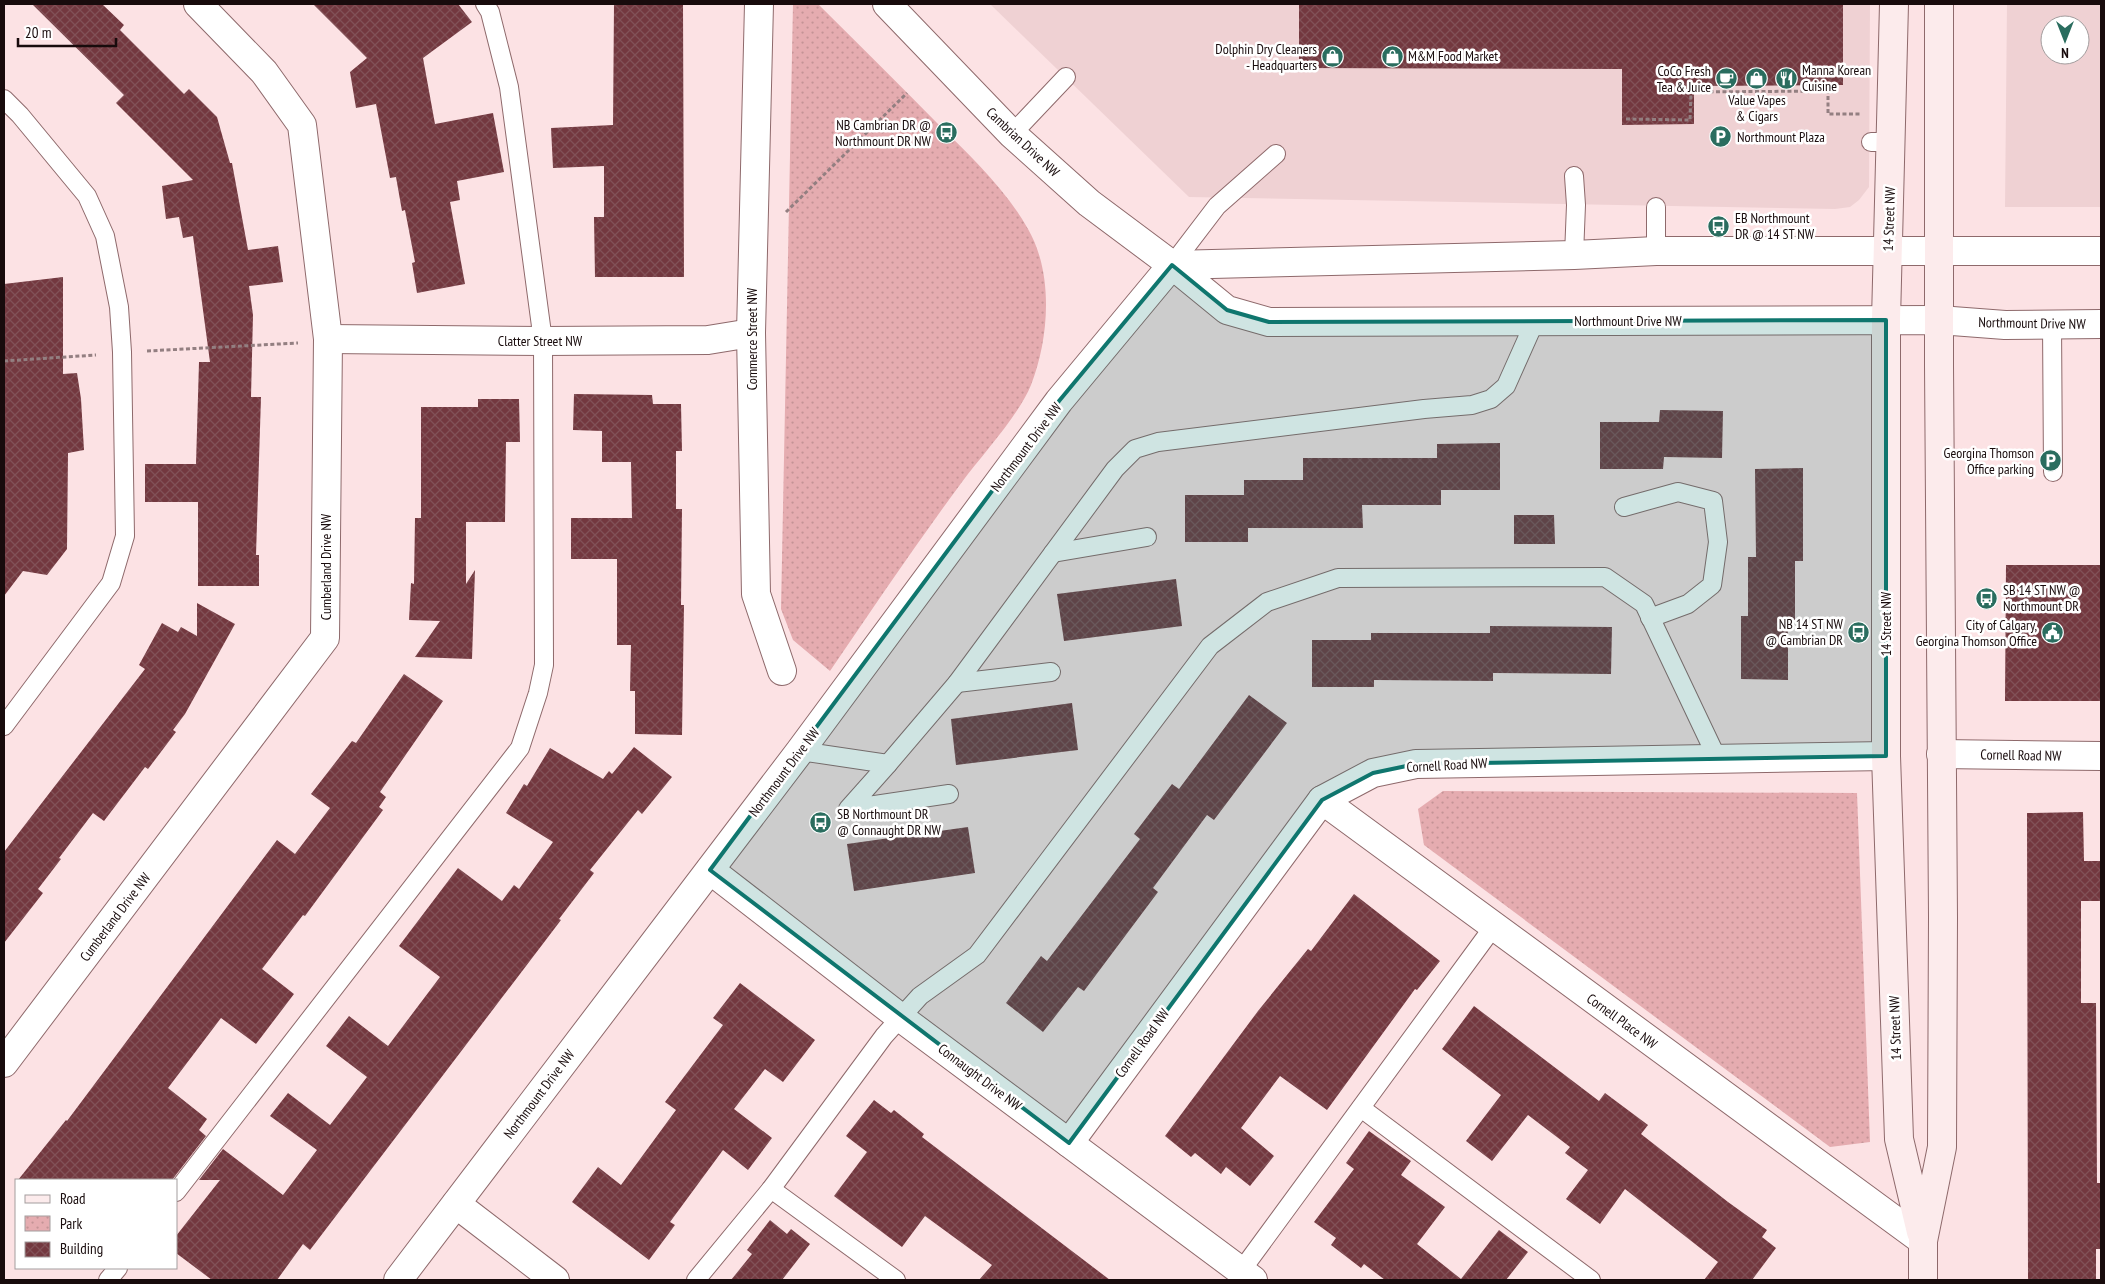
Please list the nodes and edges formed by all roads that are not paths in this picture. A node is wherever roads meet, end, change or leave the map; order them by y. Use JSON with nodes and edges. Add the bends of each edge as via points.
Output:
{"nodes":[{"id":1,"x":198,"y":4,"type":"edge"},
{"id":2,"x":485,"y":4,"type":"edge"},
{"id":3,"x":758,"y":4,"type":"edge"},
{"id":4,"x":887,"y":4,"type":"edge"},
{"id":5,"x":1894,"y":4,"type":"edge"},
{"id":6,"x":1939,"y":4,"type":"edge"},
{"id":7,"x":1066,"y":77,"type":"dead end"},
{"id":8,"x":4,"y":99,"type":"edge"},
{"id":9,"x":1012,"y":134,"type":"junction"},
{"id":10,"x":1276,"y":154,"type":"dead end"},
{"id":11,"x":1574,"y":176,"type":"dead end"},
{"id":12,"x":1656,"y":207,"type":"dead end"},
{"id":13,"x":1656,"y":251,"type":"junction"},
{"id":14,"x":1888,"y":251,"type":"junction"},
{"id":15,"x":1939,"y":251,"type":"junction"},
{"id":16,"x":2101,"y":251,"type":"edge"},
{"id":17,"x":1574,"y":255,"type":"junction"},
{"id":18,"x":1172,"y":265,"type":"junction"},
{"id":19,"x":1886,"y":320,"type":"junction"},
{"id":20,"x":1939,"y":320,"type":"junction"},
{"id":21,"x":1535,"y":321,"type":"junction"},
{"id":22,"x":2052,"y":323,"type":"junction"},
{"id":23,"x":2101,"y":324,"type":"edge"},
{"id":24,"x":751,"y":333,"type":"junction"},
{"id":25,"x":317,"y":341,"type":"junction"},
{"id":26,"x":543,"y":341,"type":"junction"},
{"id":27,"x":2053,"y":472,"type":"dead end"},
{"id":28,"x":1624,"y":506,"type":"dead end"},
{"id":29,"x":1147,"y":537,"type":"dead end"},
{"id":30,"x":1053,"y":553,"type":"junction"},
{"id":31,"x":1650,"y":618,"type":"junction"},
{"id":32,"x":782,"y":671,"type":"dead end"},
{"id":33,"x":1051,"y":672,"type":"dead end"},
{"id":34,"x":957,"y":683,"type":"junction"},
{"id":35,"x":4,"y":726,"type":"edge"},
{"id":36,"x":800,"y":751,"type":"junction"},
{"id":37,"x":1941,"y":754,"type":"junction"},
{"id":38,"x":1886,"y":756,"type":"junction"},
{"id":39,"x":2101,"y":756,"type":"edge"},
{"id":40,"x":1717,"y":758,"type":"junction"},
{"id":41,"x":888,"y":764,"type":"junction"},
{"id":42,"x":949,"y":794,"type":"dead end"},
{"id":43,"x":1322,"y":800,"type":"junction"},
{"id":44,"x":710,"y":870,"type":"junction"},
{"id":45,"x":1494,"y":926,"type":"junction"},
{"id":46,"x":901,"y":1018,"type":"junction"},
{"id":47,"x":4,"y":1063,"type":"edge"},
{"id":48,"x":1361,"y":1108,"type":"junction"},
{"id":49,"x":1069,"y":1142,"type":"junction"},
{"id":50,"x":178,"y":1189,"type":"edge"},
{"id":51,"x":771,"y":1189,"type":"junction"},
{"id":52,"x":456,"y":1204,"type":"junction"},
{"id":53,"x":1923,"y":1241,"type":"junction"},
{"id":54,"x":117,"y":1269,"type":"edge"},
{"id":55,"x":1247,"y":1276,"type":"edge"},
{"id":56,"x":108,"y":1280,"type":"edge"},
{"id":57,"x":398,"y":1280,"type":"edge"},
{"id":58,"x":555,"y":1280,"type":"edge"},
{"id":59,"x":696,"y":1280,"type":"edge"},
{"id":60,"x":896,"y":1280,"type":"edge"},
{"id":61,"x":1591,"y":1280,"type":"edge"},
{"id":62,"x":1923,"y":1280,"type":"edge"}],
"edges":[{"from":1,"to":25,"type":"street","name":"Cumberland Drive NW","via":[[264,72],[302,125]]},
{"from":2,"to":26,"type":"lane","via":[[490,12],[509,87]]},
{"from":3,"to":24,"type":"street","name":"Commerce Street NW"},
{"from":4,"to":9,"type":"street","name":"Cambrian Drive NW"},
{"from":5,"to":14,"type":"main road","name":"14 Street NW","via":[[1881,142]]},
{"from":6,"to":15,"type":"main road","name":"14 Street NW"},
{"from":7,"to":9,"type":"lane"},
{"from":8,"to":35,"type":"lane","via":[[87,196],[105,236],[119,307],[122,352],[125,536],[111,584]]},
{"from":9,"to":18,"type":"street","name":"Cambrian Drive NW","via":[[1089,203]]},
{"from":10,"to":18,"type":"lane","via":[[1217,206]]},
{"from":11,"to":17,"type":"lane"},
{"from":12,"to":13,"type":"lane"},
{"from":13,"to":14,"type":"street"},
{"from":13,"to":17,"type":"street"},
{"from":14,"to":15,"type":"street"},
{"from":14,"to":19,"type":"main road","name":"14 Street NW"},
{"from":15,"to":16,"type":"street"},
{"from":15,"to":20,"type":"main road","name":"14 Street NW"},
{"from":17,"to":18,"type":"street"},
{"from":18,"to":21,"type":"street","name":"Northmount Drive NW","via":[[1227,310],[1269,322]]},
{"from":18,"to":36,"type":"street","name":"Northmount Drive NW","via":[[1059,401]]},
{"from":19,"to":20,"type":"street","name":"Northmount Drive NW"},
{"from":19,"to":21,"type":"street","name":"Northmount Drive NW"},
{"from":19,"to":38,"type":"main road","name":"14 Street NW"},
{"from":20,"to":22,"type":"street","name":"Northmount Drive NW"},
{"from":20,"to":37,"type":"main road","name":"14 Street NW"},
{"from":21,"to":30,"type":"lane","via":[[1506,386],[1491,399],[1472,405],[1158,442],[1135,449],[1115,469]]},
{"from":22,"to":23,"type":"street","name":"Northmount Drive NW"},
{"from":22,"to":27,"type":"lane"},
{"from":24,"to":26,"type":"street","name":"Clatter Street NW","via":[[708,340]]},
{"from":24,"to":32,"type":"street","name":"Commerce Street NW","via":[[756,594]]},
{"from":25,"to":26,"type":"street","name":"Clatter Street NW"},
{"from":25,"to":47,"type":"street","name":"Cumberland Drive NW","via":[[325,638]]},
{"from":26,"to":50,"type":"lane","via":[[544,665],[520,748]]},
{"from":28,"to":31,"type":"lane","via":[[1678,492],[1713,501],[1718,542],[1712,584],[1688,604]]},
{"from":29,"to":30,"type":"lane"},
{"from":30,"to":34,"type":"lane"},
{"from":31,"to":40,"type":"lane"},
{"from":31,"to":46,"type":"lane","via":[[1644,604],[1605,577],[1338,578],[1267,602],[1210,646],[976,955],[920,996]]},
{"from":33,"to":34,"type":"lane"},
{"from":34,"to":41,"type":"lane"},
{"from":36,"to":41,"type":"lane"},
{"from":36,"to":44,"type":"street","name":"Northmount Drive NW"},
{"from":37,"to":39,"type":"street","name":"Cornell Road NW"},
{"from":37,"to":53,"type":"main road","name":"14 Street NW","via":[[1942,1147]]},
{"from":38,"to":40,"type":"street","name":"Cornell Road NW"},
{"from":38,"to":53,"type":"main road","name":"14 Street NW","via":[[1899,1139]]},
{"from":40,"to":43,"type":"street","name":"Cornell Road NW","via":[[1416,764],[1373,772]]},
{"from":41,"to":42,"type":"lane","via":[[848,809]]},
{"from":43,"to":45,"type":"street","name":"Cornell Place NW"},
{"from":43,"to":49,"type":"street","name":"Cornell Road NW"},
{"from":44,"to":46,"type":"street","name":"Connaught Drive NW"},
{"from":44,"to":52,"type":"street","name":"Northmount Drive NW"},
{"from":45,"to":48,"type":"lane"},
{"from":45,"to":53,"type":"street","name":"Cornell Place NW"},
{"from":46,"to":49,"type":"street","name":"Connaught Drive NW"},
{"from":46,"to":51,"type":"lane","via":[[884,1036]]},
{"from":48,"to":55,"type":"lane"},
{"from":48,"to":61,"type":"lane"},
{"from":49,"to":55,"type":"street","name":"Connaught Drive NW"},
{"from":51,"to":59,"type":"lane"},
{"from":51,"to":60,"type":"lane"},
{"from":52,"to":57,"type":"street","name":"Northmount Drive NW"},
{"from":52,"to":58,"type":"street"},
{"from":53,"to":62,"type":"main road","name":"14 Street NW"},
{"from":54,"to":56,"type":"lane"}]}
